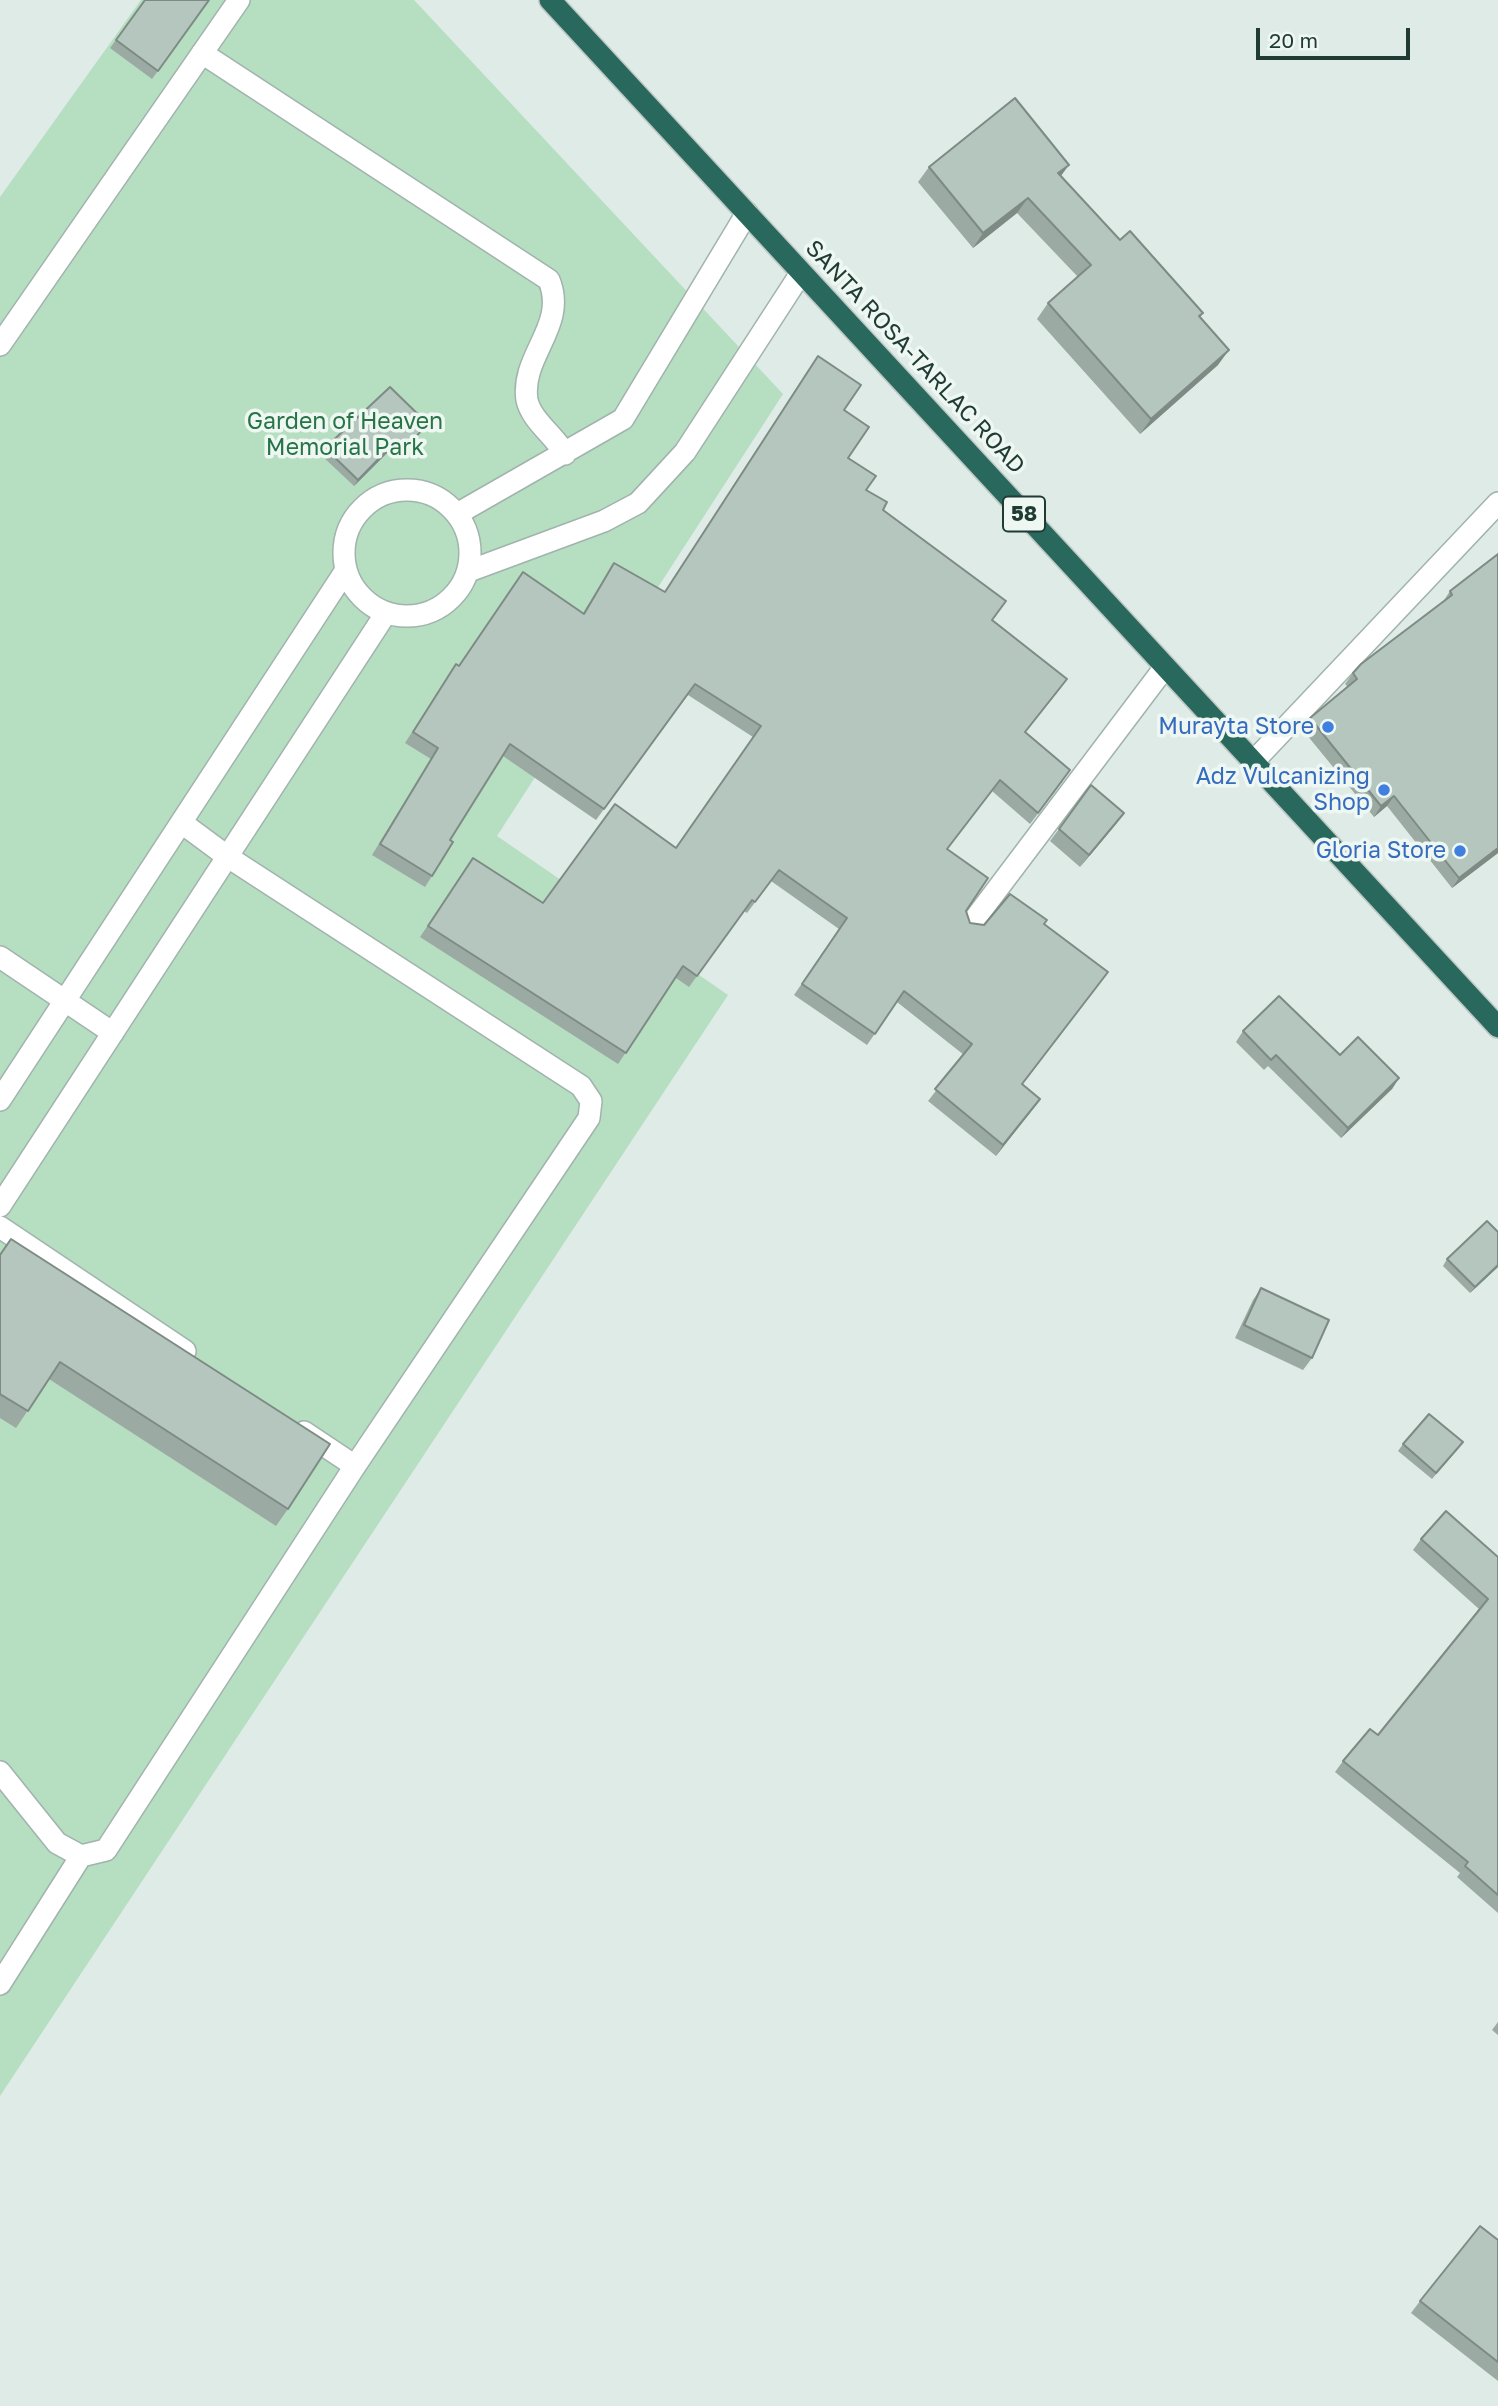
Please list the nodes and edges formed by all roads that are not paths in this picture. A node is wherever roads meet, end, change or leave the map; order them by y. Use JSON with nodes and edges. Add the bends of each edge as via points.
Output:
{"nodes":[{"id":1,"x":239,"y":0,"type":"edge"},
{"id":2,"x":550,"y":0,"type":"edge"},
{"id":3,"x":202,"y":52,"type":"junction"},
{"id":4,"x":747,"y":213,"type":"junction"},
{"id":5,"x":802,"y":273,"type":"junction"},
{"id":6,"x":0,"y":345,"type":"edge"},
{"id":7,"x":565,"y":454,"type":"junction"},
{"id":8,"x":1498,"y":503,"type":"edge"},
{"id":9,"x":457,"y":514,"type":"junction"},
{"id":10,"x":346,"y":570,"type":"junction"},
{"id":11,"x":469,"y":571,"type":"junction"},
{"id":12,"x":386,"y":613,"type":"junction"},
{"id":13,"x":1165,"y":667,"type":"junction"},
{"id":14,"x":1254,"y":761,"type":"junction"},
{"id":15,"x":181,"y":823,"type":"junction"},
{"id":16,"x":228,"y":857,"type":"junction"},
{"id":17,"x":971,"y":924,"type":"edge"},
{"id":18,"x":0,"y":957,"type":"edge"},
{"id":19,"x":65,"y":1002,"type":"junction"},
{"id":20,"x":1498,"y":1027,"type":"edge"},
{"id":21,"x":114,"y":1033,"type":"junction"},
{"id":22,"x":0,"y":1100,"type":"edge"},
{"id":23,"x":0,"y":1206,"type":"edge"},
{"id":24,"x":0,"y":1227,"type":"edge"},
{"id":25,"x":206,"y":1366,"type":"edge"},
{"id":26,"x":286,"y":1420,"type":"edge"},
{"id":27,"x":355,"y":1466,"type":"junction"},
{"id":28,"x":0,"y":1772,"type":"edge"},
{"id":29,"x":81,"y":1856,"type":"junction"},
{"id":30,"x":0,"y":1984,"type":"edge"}],
"edges":[{"from":1,"to":3,"type":"street"},
{"from":2,"to":4,"type":"highway","name":"SANTA ROSA-TARLAC ROAD","number":"58"},
{"from":3,"to":6,"type":"street"},
{"from":3,"to":7,"type":"street","via":[[549,280],[555,310],[528,377],[527,402]]},
{"from":4,"to":5,"type":"highway","name":"SANTA ROSA-TARLAC ROAD","number":"58"},
{"from":4,"to":7,"type":"street","via":[[623,419]]},
{"from":5,"to":11,"type":"street","via":[[685,452],[638,503],[604,522]]},
{"from":5,"to":13,"type":"highway","name":"SANTA ROSA-TARLAC ROAD","number":"58"},
{"from":7,"to":9,"type":"street"},
{"from":8,"to":14,"type":"street"},
{"from":9,"to":10,"type":"street","via":[[441,500],[421,492],[379,497],[361,510],[349,528]]},
{"from":9,"to":11,"type":"street","via":[[470,541]]},
{"from":10,"to":12,"type":"street","via":[[361,596]]},
{"from":10,"to":15,"type":"street"},
{"from":11,"to":12,"type":"street","via":[[457,594],[437,610],[412,617]]},
{"from":12,"to":16,"type":"street"},
{"from":13,"to":14,"type":"highway","name":"SANTA ROSA-TARLAC ROAD","number":"58"},
{"from":13,"to":17,"type":"street"},
{"from":14,"to":20,"type":"highway","name":"SANTA ROSA-TARLAC ROAD","number":"58"},
{"from":15,"to":16,"type":"street"},
{"from":15,"to":19,"type":"street"},
{"from":16,"to":21,"type":"street"},
{"from":16,"to":27,"type":"street","via":[[581,1086],[592,1101],[589,1118]]},
{"from":18,"to":19,"type":"street"},
{"from":19,"to":21,"type":"street"},
{"from":19,"to":22,"type":"street"},
{"from":21,"to":23,"type":"street"},
{"from":24,"to":25,"type":"street"},
{"from":26,"to":27,"type":"street"},
{"from":27,"to":29,"type":"street","via":[[106,1850]]},
{"from":28,"to":29,"type":"street","via":[[57,1843]]},
{"from":29,"to":30,"type":"street"}]}
